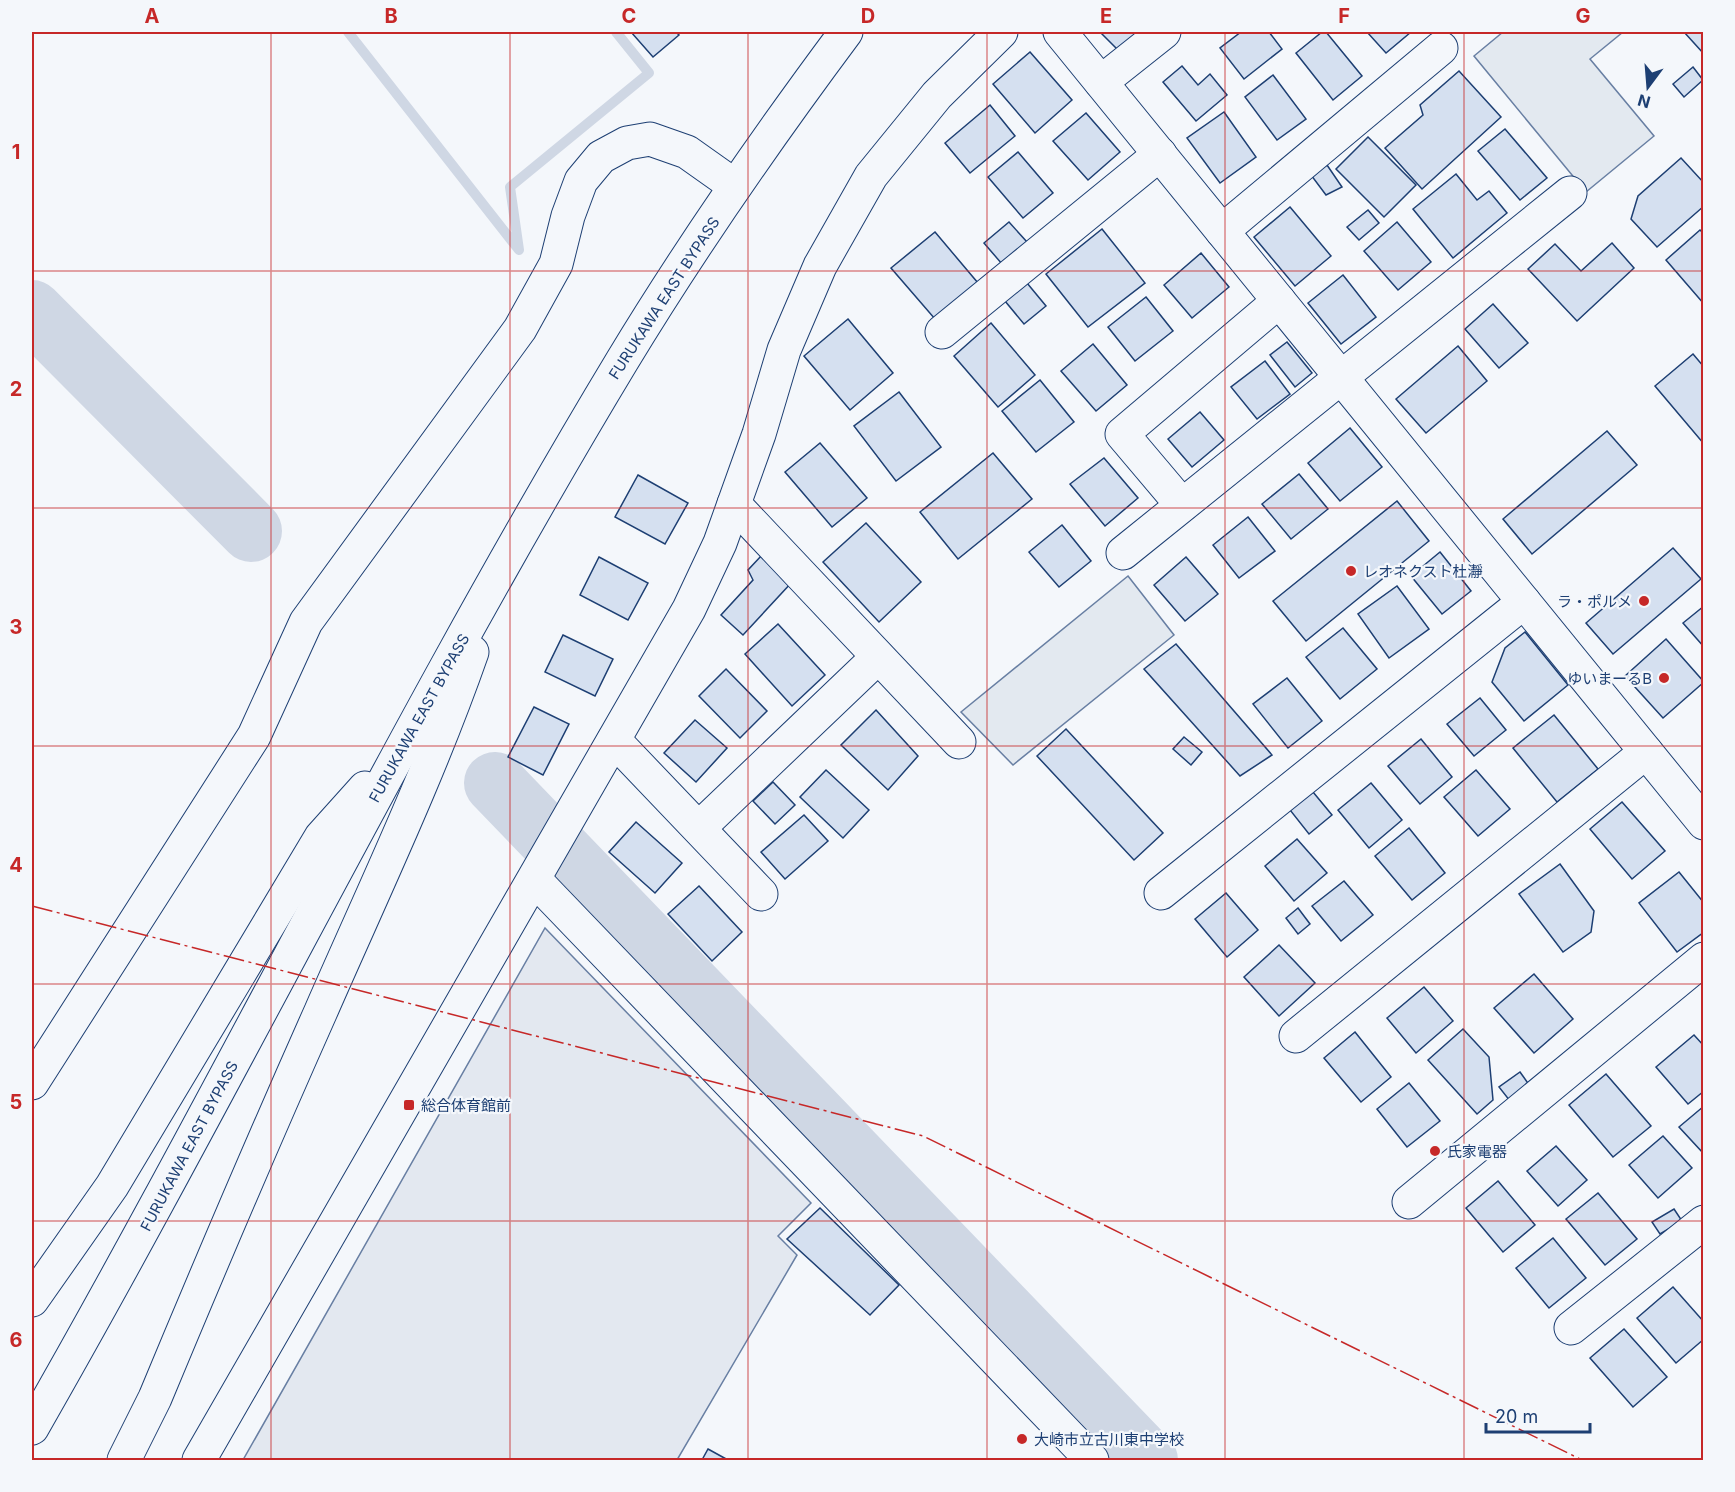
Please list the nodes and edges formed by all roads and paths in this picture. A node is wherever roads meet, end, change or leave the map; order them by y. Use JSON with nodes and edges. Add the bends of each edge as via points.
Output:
{"nodes":[{"id":1,"x":846,"y":32,"type":"edge"},
{"id":2,"x":1001,"y":32,"type":"edge"},
{"id":3,"x":1060,"y":32,"type":"edge"},
{"id":4,"x":1164,"y":32,"type":"edge"},
{"id":5,"x":1441,"y":48,"type":"dead end"},
{"id":6,"x":1101,"y":82,"type":"junction"},
{"id":7,"x":1160,"y":154,"type":"junction"},
{"id":8,"x":735,"y":186,"type":"junction"},
{"id":9,"x":1570,"y":193,"type":"dead end"},
{"id":10,"x":1222,"y":231,"type":"junction"},
{"id":11,"x":1279,"y":302,"type":"junction"},
{"id":12,"x":942,"y":332,"type":"dead end"},
{"id":13,"x":1341,"y":377,"type":"junction"},
{"id":14,"x":734,"y":504,"type":"junction"},
{"id":15,"x":1182,"y":505,"type":"junction"},
{"id":16,"x":1123,"y":554,"type":"dead end"},
{"id":17,"x":498,"y":577,"type":"junction"},
{"id":18,"x":1524,"y":602,"type":"junction"},
{"id":19,"x":878,"y":657,"type":"junction"},
{"id":20,"x":614,"y":740,"type":"junction"},
{"id":21,"x":959,"y":742,"type":"dead end"},
{"id":22,"x":399,"y":751,"type":"junction"},
{"id":23,"x":1646,"y":752,"type":"junction"},
{"id":24,"x":1704,"y":823,"type":"edge"},
{"id":25,"x":699,"y":828,"type":"junction"},
{"id":26,"x":541,"y":869,"type":"junction"},
{"id":27,"x":1161,"y":893,"type":"dead end"},
{"id":28,"x":761,"y":894,"type":"dead end"},
{"id":29,"x":1704,"y":959,"type":"edge"},
{"id":30,"x":1296,"y":1036,"type":"dead end"},
{"id":31,"x":32,"y":1083,"type":"edge"},
{"id":32,"x":1409,"y":1202,"type":"dead end"},
{"id":33,"x":1704,"y":1222,"type":"edge"},
{"id":34,"x":32,"y":1300,"type":"edge"},
{"id":35,"x":1571,"y":1328,"type":"dead end"},
{"id":36,"x":32,"y":1428,"type":"edge"},
{"id":37,"x":124,"y":1461,"type":"edge"},
{"id":38,"x":199,"y":1461,"type":"edge"},
{"id":39,"x":1092,"y":1461,"type":"edge"}],
"edges":[{"from":1,"to":8,"type":"main road","name":"FURUKAWA EAST BYPASS"},
{"from":2,"to":14,"type":"main road","via":[[937,95],[871,176],[820,266],[784,350]]},
{"from":3,"to":6,"type":"main road"},
{"from":4,"to":6,"type":"main road"},
{"from":5,"to":10,"type":"main road"},
{"from":6,"to":7,"type":"main road"},
{"from":7,"to":10,"type":"main road"},
{"from":7,"to":12,"type":"main road"},
{"from":8,"to":17,"type":"main road","name":"FURUKAWA EAST BYPASS","via":[[623,359]]},
{"from":8,"to":31,"type":"main road","via":[[687,152],[650,140],[627,143],[601,157],[581,181],[556,264],[520,329],[306,622],[254,736]]},
{"from":9,"to":13,"type":"main road"},
{"from":10,"to":11,"type":"main road"},
{"from":11,"to":13,"type":"main road"},
{"from":11,"to":15,"type":"main road","via":[[1122,434]]},
{"from":13,"to":15,"type":"main road"},
{"from":13,"to":18,"type":"main road"},
{"from":14,"to":19,"type":"main road"},
{"from":14,"to":20,"type":"main road","via":[[689,609]]},
{"from":15,"to":16,"type":"main road"},
{"from":17,"to":22,"type":"main road","name":"FURUKAWA EAST BYPASS"},
{"from":17,"to":37,"type":"main road","via":[[434,755],[155,1398]]},
{"from":18,"to":23,"type":"main road"},
{"from":18,"to":27,"type":"main road"},
{"from":19,"to":21,"type":"main road"},
{"from":19,"to":25,"type":"main road"},
{"from":20,"to":25,"type":"main road"},
{"from":20,"to":26,"type":"main road"},
{"from":22,"to":34,"type":"main road","via":[[321,837],[112,1186]]},
{"from":22,"to":36,"type":"main road","name":"FURUKAWA EAST BYPASS","via":[[199,1128]]},
{"from":23,"to":24,"type":"main road"},
{"from":23,"to":30,"type":"main road"},
{"from":25,"to":28,"type":"main road"},
{"from":26,"to":38,"type":"main road"},
{"from":26,"to":39,"type":"main road"},
{"from":29,"to":32,"type":"main road"},
{"from":33,"to":35,"type":"main road"}]}
